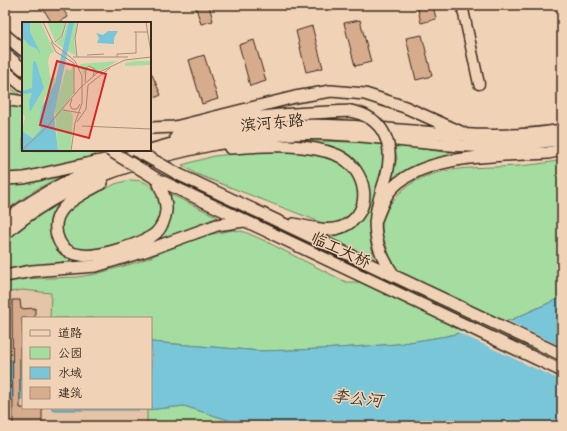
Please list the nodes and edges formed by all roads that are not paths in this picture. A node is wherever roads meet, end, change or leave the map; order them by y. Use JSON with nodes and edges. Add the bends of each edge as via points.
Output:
{"nodes":[{"id":1,"x":462,"y":5,"type":"edge"},
{"id":2,"x":5,"y":36,"type":"edge"},
{"id":3,"x":22,"y":49,"type":"edge"},
{"id":4,"x":5,"y":54,"type":"edge"},
{"id":5,"x":22,"y":68,"type":"edge"},
{"id":6,"x":5,"y":71,"type":"edge"},
{"id":7,"x":479,"y":84,"type":"dead end"},
{"id":8,"x":22,"y":85,"type":"edge"},
{"id":9,"x":5,"y":99,"type":"edge"},
{"id":10,"x":22,"y":102,"type":"edge"},
{"id":11,"x":151,"y":128,"type":"edge"},
{"id":12,"x":562,"y":130,"type":"edge"},
{"id":13,"x":471,"y":136,"type":"junction"},
{"id":14,"x":562,"y":139,"type":"edge"},
{"id":15,"x":192,"y":149,"type":"junction"},
{"id":16,"x":151,"y":150,"type":"edge"},
{"id":17,"x":562,"y":150,"type":"edge"},
{"id":18,"x":111,"y":151,"type":"edge"},
{"id":19,"x":134,"y":152,"type":"edge"},
{"id":20,"x":129,"y":167,"type":"junction"},
{"id":21,"x":5,"y":179,"type":"edge"},
{"id":22,"x":157,"y":179,"type":"junction"},
{"id":23,"x":5,"y":221,"type":"edge"},
{"id":24,"x":244,"y":221,"type":"junction"},
{"id":25,"x":375,"y":222,"type":"junction"},
{"id":26,"x":282,"y":223,"type":"junction"},
{"id":27,"x":5,"y":234,"type":"edge"},
{"id":28,"x":393,"y":275,"type":"junction"},
{"id":29,"x":5,"y":276,"type":"edge"},
{"id":30,"x":562,"y":356,"type":"edge"},
{"id":31,"x":562,"y":371,"type":"edge"}],
"edges":[{"from":1,"to":7,"type":"street"},
{"from":2,"to":3,"type":"main road"},
{"from":4,"to":5,"type":"main road"},
{"from":6,"to":8,"type":"main road"},
{"from":9,"to":10,"type":"main road"},
{"from":11,"to":13,"type":"main road","via":[[175,127],[295,97],[331,92],[365,94],[405,107]]},
{"from":12,"to":13,"type":"main road","name":"滨河东路","via":[[538,134]]},
{"from":13,"to":16,"type":"main road","name":"滨河东路","via":[[343,126],[292,125],[218,134]]},
{"from":14,"to":15,"type":"main road","name":"滨河东路","via":[[469,146],[358,136],[291,134]]},
{"from":15,"to":20,"type":"main road","name":"滨河东路"},
{"from":15,"to":26,"type":"main road","via":[[286,146],[325,151],[348,161],[357,171],[364,193],[362,204],[358,214],[343,227],[334,230]]},
{"from":16,"to":25,"type":"main road","bridge":true,"via":[[191,131],[227,122],[291,114],[350,111],[363,114],[374,121],[387,139],[391,156]]},
{"from":17,"to":25,"type":"main road","via":[[435,164],[407,176],[388,192]]},
{"from":18,"to":22,"type":"main road","name":"临工大桥","bridge":true},
{"from":19,"to":21,"type":"main road","via":[[24,178]]},
{"from":19,"to":23,"type":"main road","name":"滨河东路","via":[[76,176],[47,192]]},
{"from":19,"to":26,"type":"main road","name":"临工大桥","bridge":true},
{"from":20,"to":22,"type":"main road","via":[[64,206],[57,218],[55,232],[61,245],[68,252],[93,256],[140,242],[156,232],[164,218],[166,203]]},
{"from":20,"to":27,"type":"main road","name":"滨河东路","via":[[70,189],[42,205]]},
{"from":22,"to":24,"type":"main road","name":"临工大桥"},
{"from":24,"to":29,"type":"main road","via":[[217,225],[96,266]]},
{"from":24,"to":31,"type":"main road","name":"临工大桥"},
{"from":25,"to":28,"type":"main road","via":[[376,246]]},
{"from":26,"to":28,"type":"main road","name":"临工大桥"},
{"from":28,"to":30,"type":"main road","name":"临工大桥"}]}
